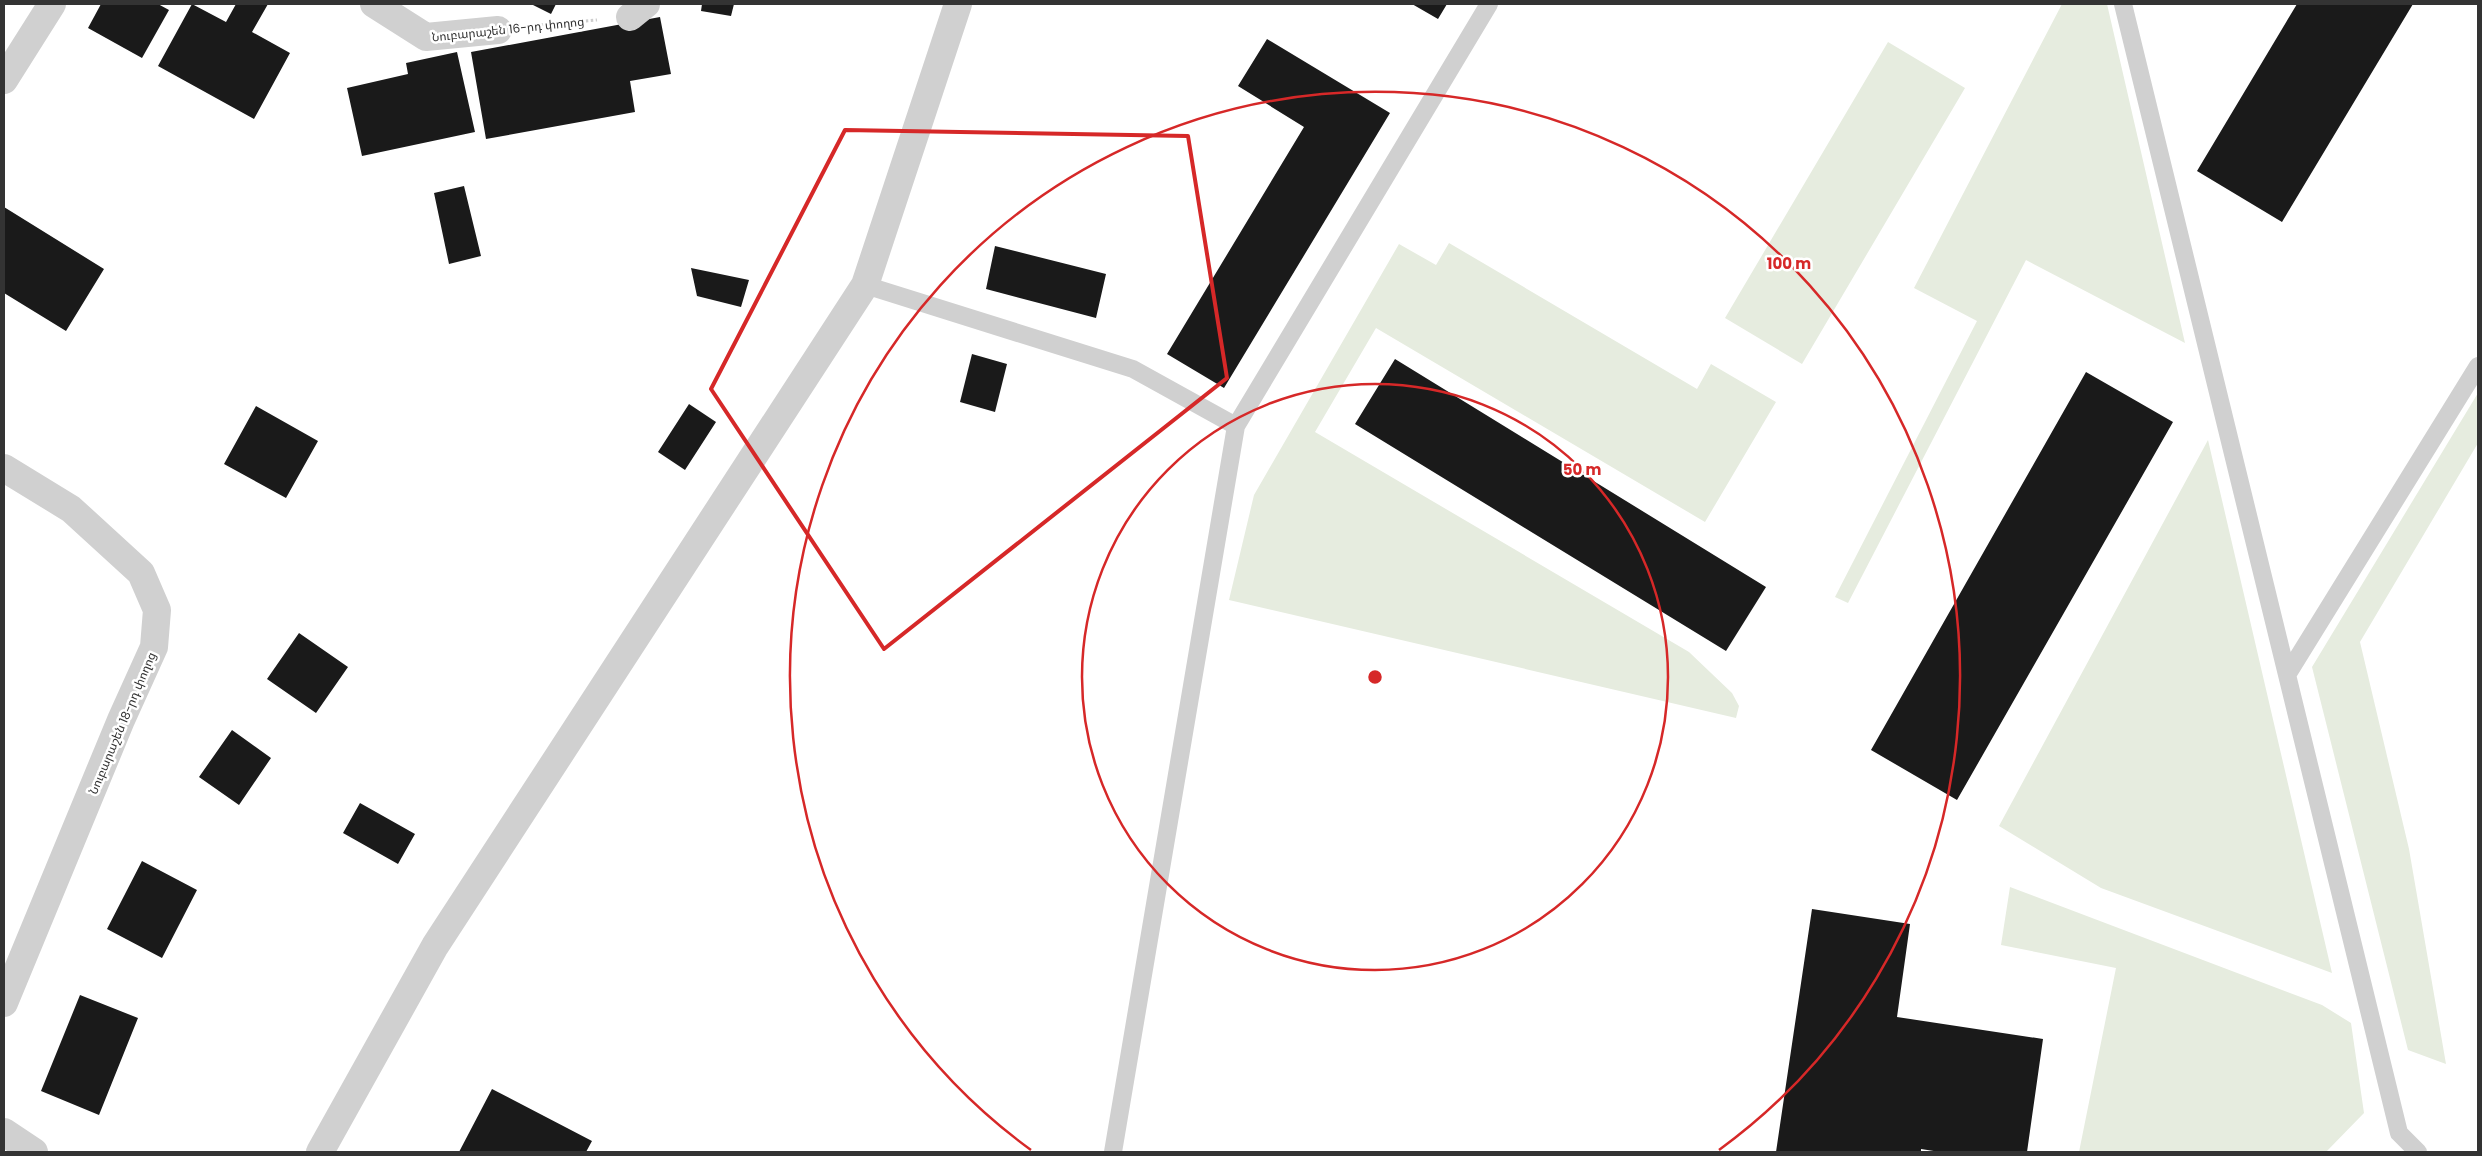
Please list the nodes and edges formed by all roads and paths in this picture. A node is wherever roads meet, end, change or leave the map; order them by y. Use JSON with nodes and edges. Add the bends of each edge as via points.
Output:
{"nodes":[{"id":1,"x":52,"y":4,"type":"edge"},
{"id":2,"x":374,"y":4,"type":"edge"},
{"id":3,"x":958,"y":4,"type":"edge"},
{"id":4,"x":1489,"y":4,"type":"edge"},
{"id":5,"x":2123,"y":4,"type":"edge"},
{"id":6,"x":638,"y":10,"type":"edge"},
{"id":7,"x":498,"y":30,"type":"joint"},
{"id":8,"x":4,"y":80,"type":"edge"},
{"id":9,"x":866,"y":285,"type":"junction"},
{"id":10,"x":2478,"y":366,"type":"edge"},
{"id":11,"x":1236,"y":426,"type":"junction"},
{"id":12,"x":4,"y":468,"type":"edge"},
{"id":13,"x":2287,"y":676,"type":"junction"},
{"id":14,"x":4,"y":1003,"type":"edge"},
{"id":15,"x":4,"y":1132,"type":"edge"},
{"id":16,"x":34,"y":1152,"type":"edge"},
{"id":17,"x":320,"y":1152,"type":"edge"},
{"id":18,"x":1113,"y":1152,"type":"edge"},
{"id":19,"x":2418,"y":1152,"type":"edge"}],
"edges":[{"from":1,"to":8,"type":"street"},
{"from":2,"to":7,"type":"street","name":"Նուբարաշեն 16-րդ փողոց","via":[[426,37]]},
{"from":3,"to":9,"type":"street"},
{"from":4,"to":11,"type":"lane"},
{"from":5,"to":13,"type":"lane"},
{"from":6,"to":7,"type":"path","name":"Նուբարաշեն 16-րդ փողոց"},
{"from":9,"to":11,"type":"lane","via":[[1134,369]]},
{"from":9,"to":17,"type":"street","via":[[435,946]]},
{"from":10,"to":13,"type":"lane"},
{"from":11,"to":18,"type":"lane"},
{"from":12,"to":14,"type":"street","name":"Նուբարաշեն 18-րդ փողոց","via":[[71,510],[142,573],[157,610],[154,647]]},
{"from":13,"to":19,"type":"lane","via":[[2399,1133]]},
{"from":15,"to":16,"type":"street"}]}
